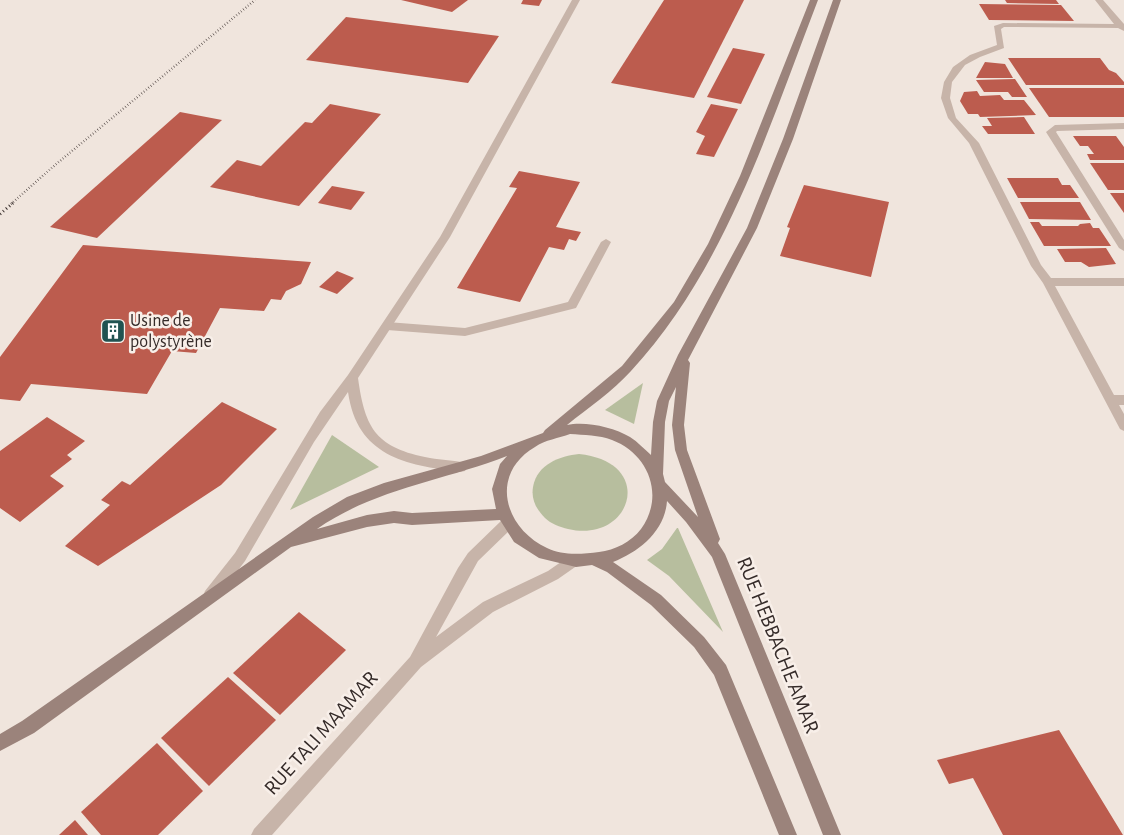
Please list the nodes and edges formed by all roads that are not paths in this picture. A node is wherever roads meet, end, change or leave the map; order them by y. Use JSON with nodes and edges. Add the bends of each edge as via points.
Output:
{"nodes":[{"id":1,"x":576,"y":0,"type":"edge"},
{"id":2,"x":814,"y":0,"type":"edge"},
{"id":3,"x":837,"y":0,"type":"edge"},
{"id":4,"x":1099,"y":0,"type":"edge"},
{"id":5,"x":1123,"y":27,"type":"edge"},
{"id":6,"x":1124,"y":126,"type":"edge"},
{"id":7,"x":606,"y":242,"type":"dead end"},
{"id":8,"x":1124,"y":248,"type":"edge"},
{"id":9,"x":1048,"y":282,"type":"junction"},
{"id":10,"x":1124,"y":282,"type":"edge"},
{"id":11,"x":386,"y":326,"type":"junction"},
{"id":12,"x":684,"y":355,"type":"junction"},
{"id":13,"x":352,"y":378,"type":"junction"},
{"id":14,"x":1111,"y":400,"type":"junction"},
{"id":15,"x":1124,"y":400,"type":"edge"},
{"id":16,"x":1124,"y":426,"type":"edge"},
{"id":17,"x":550,"y":433,"type":"junction"},
{"id":18,"x":531,"y":442,"type":"junction"},
{"id":19,"x":460,"y":467,"type":"junction"},
{"id":20,"x":659,"y":479,"type":"junction"},
{"id":21,"x":504,"y":519,"type":"junction"},
{"id":22,"x":283,"y":545,"type":"junction"},
{"id":23,"x":718,"y":554,"type":"junction"},
{"id":24,"x":595,"y":560,"type":"junction"},
{"id":25,"x":573,"y":561,"type":"junction"},
{"id":26,"x":210,"y":596,"type":"junction"},
{"id":27,"x":416,"y":662,"type":"junction"},
{"id":28,"x":0,"y":742,"type":"edge"},
{"id":29,"x":260,"y":835,"type":"edge"},
{"id":30,"x":788,"y":835,"type":"edge"},
{"id":31,"x":832,"y":835,"type":"edge"}],
"edges":[{"from":1,"to":11,"type":"street","via":[[444,237]]},
{"from":2,"to":17,"type":"main road","via":[[745,176],[713,244],[678,304],[626,369]]},
{"from":3,"to":12,"type":"main road","via":[[788,139],[752,228]]},
{"from":4,"to":5,"type":"street"},
{"from":5,"to":9,"type":"street","via":[[1003,25],[997,28],[1001,46],[969,59],[946,84],[948,112],[974,143],[1036,266]]},
{"from":6,"to":8,"type":"street","via":[[1055,128],[1051,132]]},
{"from":7,"to":11,"type":"street","via":[[572,305],[465,332]]},
{"from":9,"to":10,"type":"street"},
{"from":9,"to":14,"type":"street"},
{"from":11,"to":13,"type":"street"},
{"from":12,"to":20,"type":"main road","via":[[663,401],[659,422]]},
{"from":12,"to":23,"type":"main road","via":[[678,425],[681,450]]},
{"from":13,"to":19,"type":"street","via":[[360,420],[367,432],[382,445],[405,458]]},
{"from":13,"to":26,"type":"street","via":[[324,415],[240,557]]},
{"from":14,"to":15,"type":"street"},
{"from":14,"to":16,"type":"street"},
{"from":17,"to":18,"type":"main road"},
{"from":17,"to":20,"type":"main road","via":[[592,430],[612,434],[646,457]]},
{"from":18,"to":19,"type":"main road"},
{"from":18,"to":21,"type":"main road","via":[[512,458],[500,478],[498,494]]},
{"from":19,"to":22,"type":"main road","via":[[352,501]]},
{"from":20,"to":23,"type":"main road","name":"RUE HEBBACHE AMAR"},
{"from":20,"to":24,"type":"main road","via":[[661,500],[652,527],[642,539],[612,556]]},
{"from":21,"to":22,"type":"main road","via":[[385,518]]},
{"from":21,"to":25,"type":"main road","via":[[518,537],[534,549]]},
{"from":21,"to":27,"type":"street","via":[[463,572]]},
{"from":22,"to":26,"type":"main road"},
{"from":23,"to":31,"type":"main road","name":"RUE HEBBACHE AMAR"},
{"from":24,"to":25,"type":"main road"},
{"from":24,"to":30,"type":"main road","via":[[612,568],[656,600],[698,642],[720,670]]},
{"from":25,"to":27,"type":"street","via":[[488,608]]},
{"from":26,"to":28,"type":"main road","via":[[28,726]]},
{"from":27,"to":29,"type":"street","name":"RUE TALI MAAMAR"}]}
